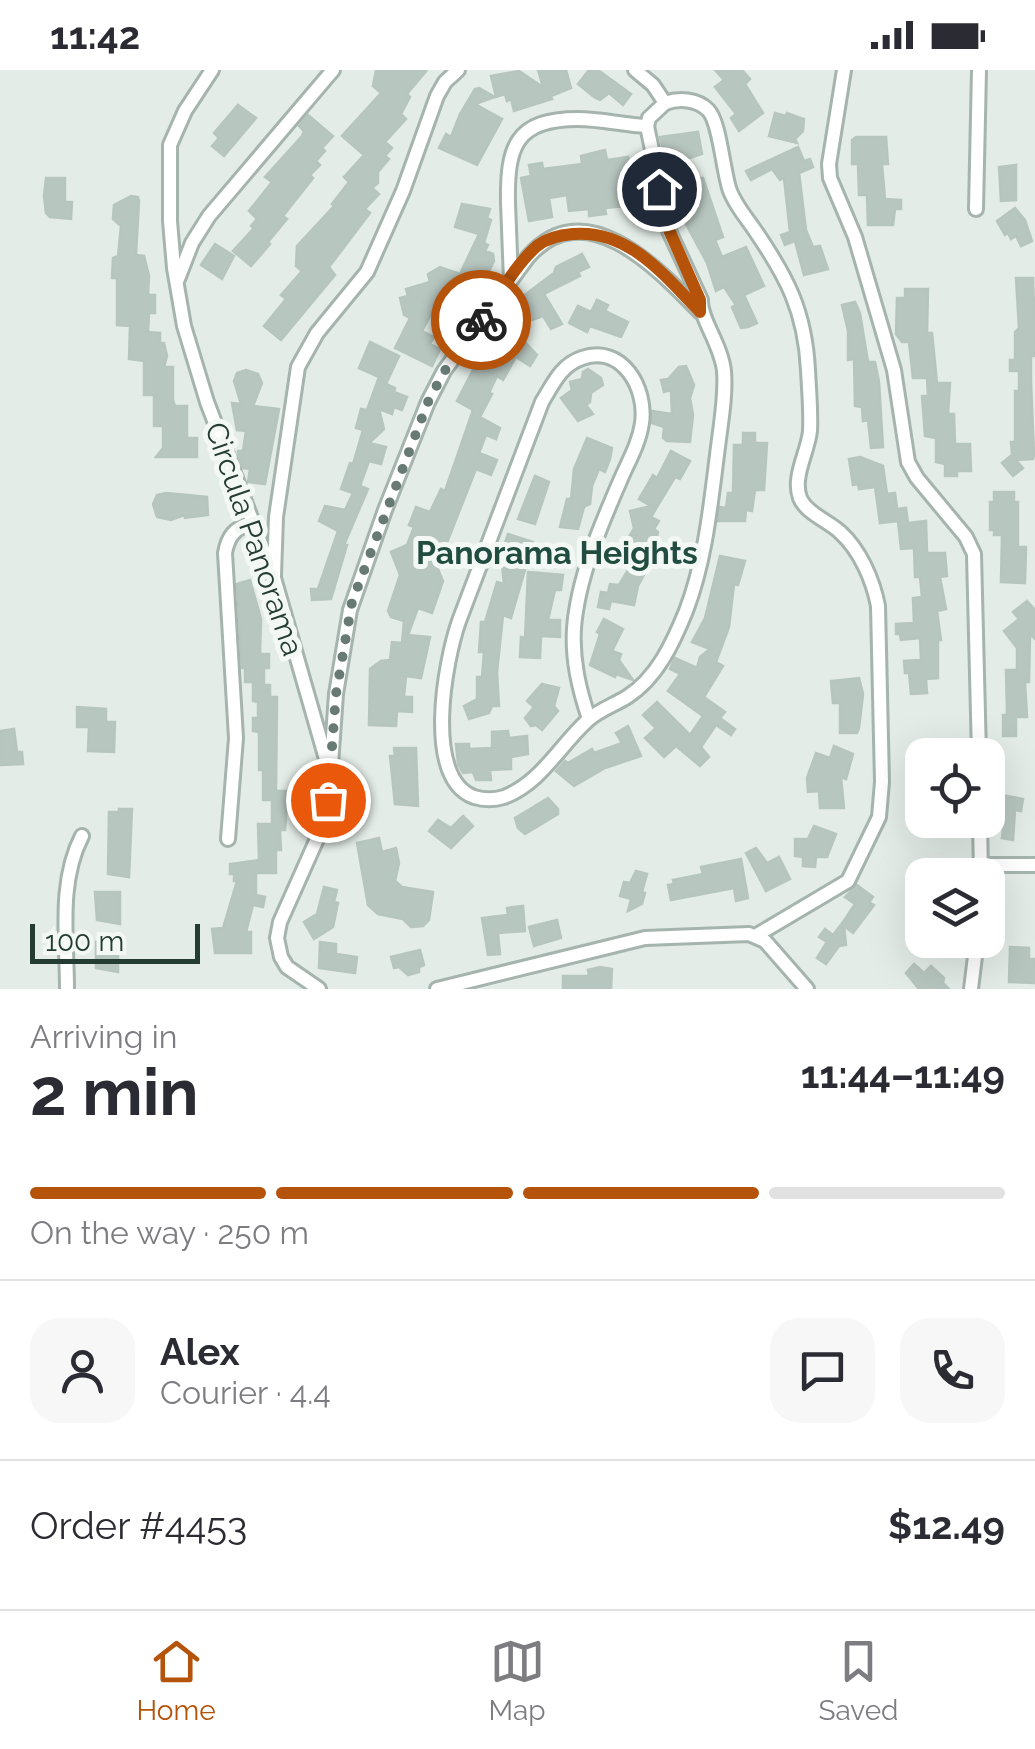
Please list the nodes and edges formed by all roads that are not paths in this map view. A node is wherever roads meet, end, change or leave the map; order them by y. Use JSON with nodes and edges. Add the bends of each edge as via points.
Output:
{"nodes":[{"id":1,"x":212,"y":70,"type":"edge"},
{"id":2,"x":333,"y":70,"type":"edge"},
{"id":3,"x":458,"y":70,"type":"edge"},
{"id":4,"x":635,"y":70,"type":"edge"},
{"id":5,"x":844,"y":70,"type":"edge"},
{"id":6,"x":980,"y":70,"type":"edge"},
{"id":7,"x":665,"y":103,"type":"junction"},
{"id":8,"x":647,"y":126,"type":"junction"},
{"id":9,"x":976,"y":209,"type":"dead end"},
{"id":10,"x":511,"y":281,"type":"junction"},
{"id":11,"x":176,"y":284,"type":"junction"},
{"id":12,"x":700,"y":312,"type":"junction"},
{"id":13,"x":251,"y":523,"type":"junction"},
{"id":14,"x":274,"y":578,"type":"junction"},
{"id":15,"x":589,"y":718,"type":"junction"},
{"id":16,"x":979,"y":738,"type":"edge"},
{"id":17,"x":330,"y":773,"type":"junction"},
{"id":18,"x":82,"y":836,"type":"dead end"},
{"id":19,"x":228,"y":838,"type":"dead end"},
{"id":20,"x":1035,"y":865,"type":"edge"},
{"id":21,"x":1005,"y":868,"type":"edge"},
{"id":22,"x":756,"y":935,"type":"junction"},
{"id":23,"x":975,"y":958,"type":"edge"},
{"id":24,"x":67,"y":989,"type":"edge"},
{"id":25,"x":319,"y":989,"type":"edge"},
{"id":26,"x":436,"y":989,"type":"edge"},
{"id":27,"x":807,"y":989,"type":"edge"},
{"id":28,"x":971,"y":989,"type":"edge"}],
"edges":[{"from":1,"to":11,"type":"street","name":"Circula Panorama","via":[[170,145]]},
{"from":2,"to":11,"type":"street","via":[[209,216]]},
{"from":3,"to":14,"type":"street","via":[[437,96],[366,272],[298,366]]},
{"from":4,"to":7,"type":"street"},
{"from":5,"to":16,"type":"street","via":[[830,178],[855,236],[894,370],[908,462],[974,554]]},
{"from":6,"to":9,"type":"street"},
{"from":7,"to":8,"type":"street"},
{"from":7,"to":22,"type":"street","via":[[695,102],[714,119],[733,198],[798,306],[810,418],[799,494],[854,549],[878,606],[879,817],[848,881]]},
{"from":8,"to":10,"type":"street","via":[[575,119],[542,124],[521,137],[508,174]]},
{"from":8,"to":12,"type":"street","via":[[669,230]]},
{"from":10,"to":12,"type":"street","via":[[548,240],[595,234],[632,248]]},
{"from":10,"to":17,"type":"street","via":[[436,386],[385,510],[348,622]]},
{"from":11,"to":13,"type":"street","name":"Circula Panorama","via":[[207,402]]},
{"from":12,"to":15,"type":"street","via":[[717,341],[725,388],[698,568],[686,609],[648,680]]},
{"from":13,"to":14,"type":"street","name":"Circula Panorama"},
{"from":13,"to":19,"type":"street","via":[[234,530],[226,553],[236,738]]},
{"from":14,"to":17,"type":"street","name":"Circula Panorama"},
{"from":15,"to":15,"type":"street","via":[[575,666],[574,627],[596,538],[642,422],[636,381],[614,358],[597,354],[558,374],[542,402],[455,632],[444,706],[450,776],[474,797],[502,798],[534,777]]},
{"from":17,"to":25,"type":"street","name":"Circula Panorama","via":[[321,830],[277,938],[287,967]]},
{"from":18,"to":24,"type":"street","via":[[66,882]]},
{"from":20,"to":21,"type":"street"},
{"from":22,"to":26,"type":"street","via":[[645,938]]},
{"from":22,"to":27,"type":"street"},
{"from":23,"to":28,"type":"street"}]}
